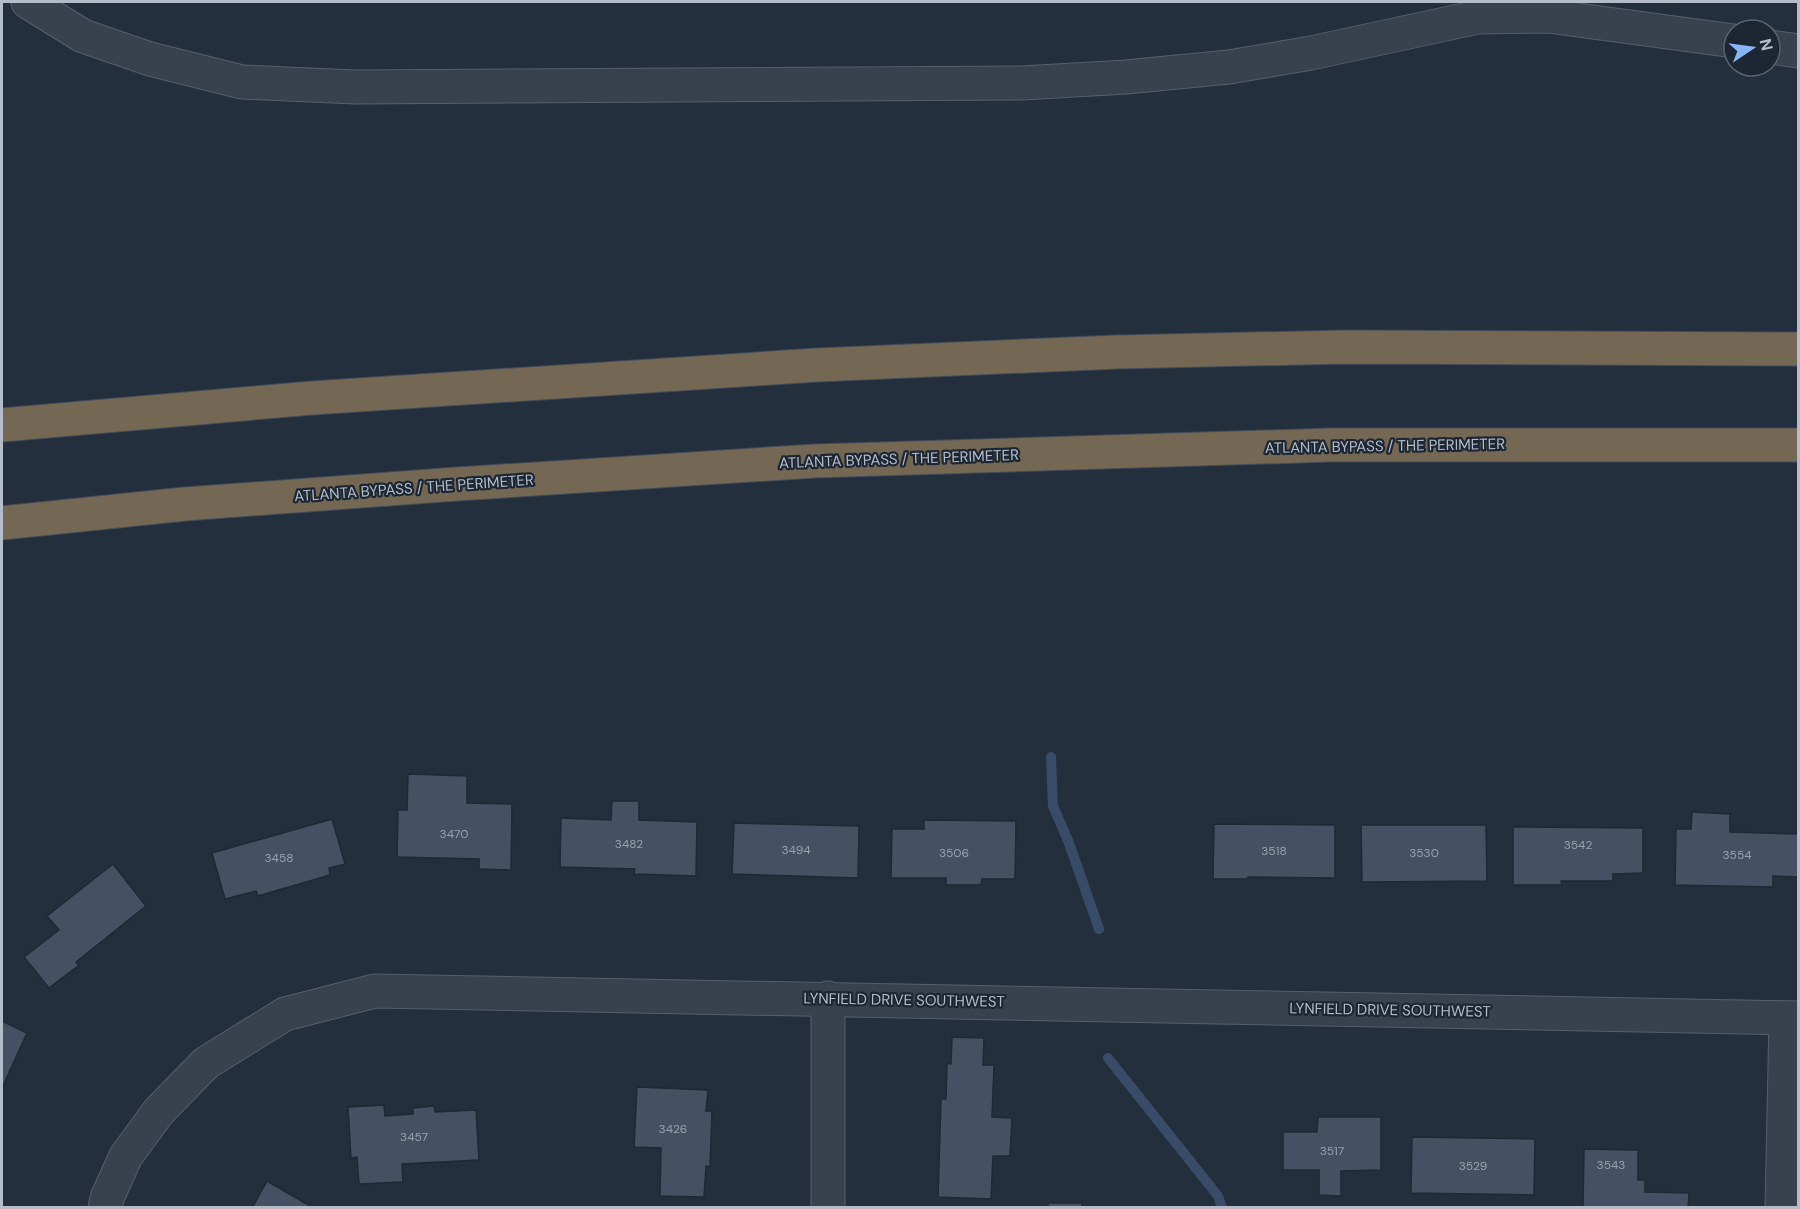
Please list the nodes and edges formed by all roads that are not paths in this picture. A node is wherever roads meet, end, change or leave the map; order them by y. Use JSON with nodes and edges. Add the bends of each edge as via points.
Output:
{"nodes":[{"id":1,"x":28,"y":2,"type":"edge"},
{"id":2,"x":1722,"y":39,"type":"edge"},
{"id":3,"x":1782,"y":49,"type":"edge"},
{"id":4,"x":1798,"y":51,"type":"edge"},
{"id":5,"x":1798,"y":349,"type":"edge"},
{"id":6,"x":2,"y":425,"type":"edge"},
{"id":7,"x":1798,"y":445,"type":"edge"},
{"id":8,"x":2,"y":523,"type":"edge"},
{"id":9,"x":828,"y":998,"type":"junction"},
{"id":10,"x":1792,"y":1018,"type":"edge"},
{"id":11,"x":105,"y":1208,"type":"edge"},
{"id":12,"x":828,"y":1208,"type":"edge"},
{"id":13,"x":1782,"y":1208,"type":"edge"}],
"edges":[{"from":1,"to":2,"type":"street","via":[[83,36],[150,59],[242,82],[355,87],[1022,83],[1126,77],[1229,67],[1478,17],[1548,16]]},
{"from":3,"to":4,"type":"street"},
{"from":5,"to":6,"type":"highway","via":[[1344,347],[1106,352],[312,398]]},
{"from":7,"to":8,"type":"highway","name":"ATLANTA BYPASS / THE PERIMETER","via":[[1331,445],[815,460],[197,503]]},
{"from":9,"to":10,"type":"street","name":"LYNFIELD DRIVE SOUTHWEST"},
{"from":9,"to":11,"type":"street","name":"LYNFIELD DRIVE SOUTHWEST","via":[[375,991],[285,1014],[206,1063],[159,1111],[126,1156]]},
{"from":9,"to":12,"type":"street"},
{"from":10,"to":13,"type":"street"}]}
